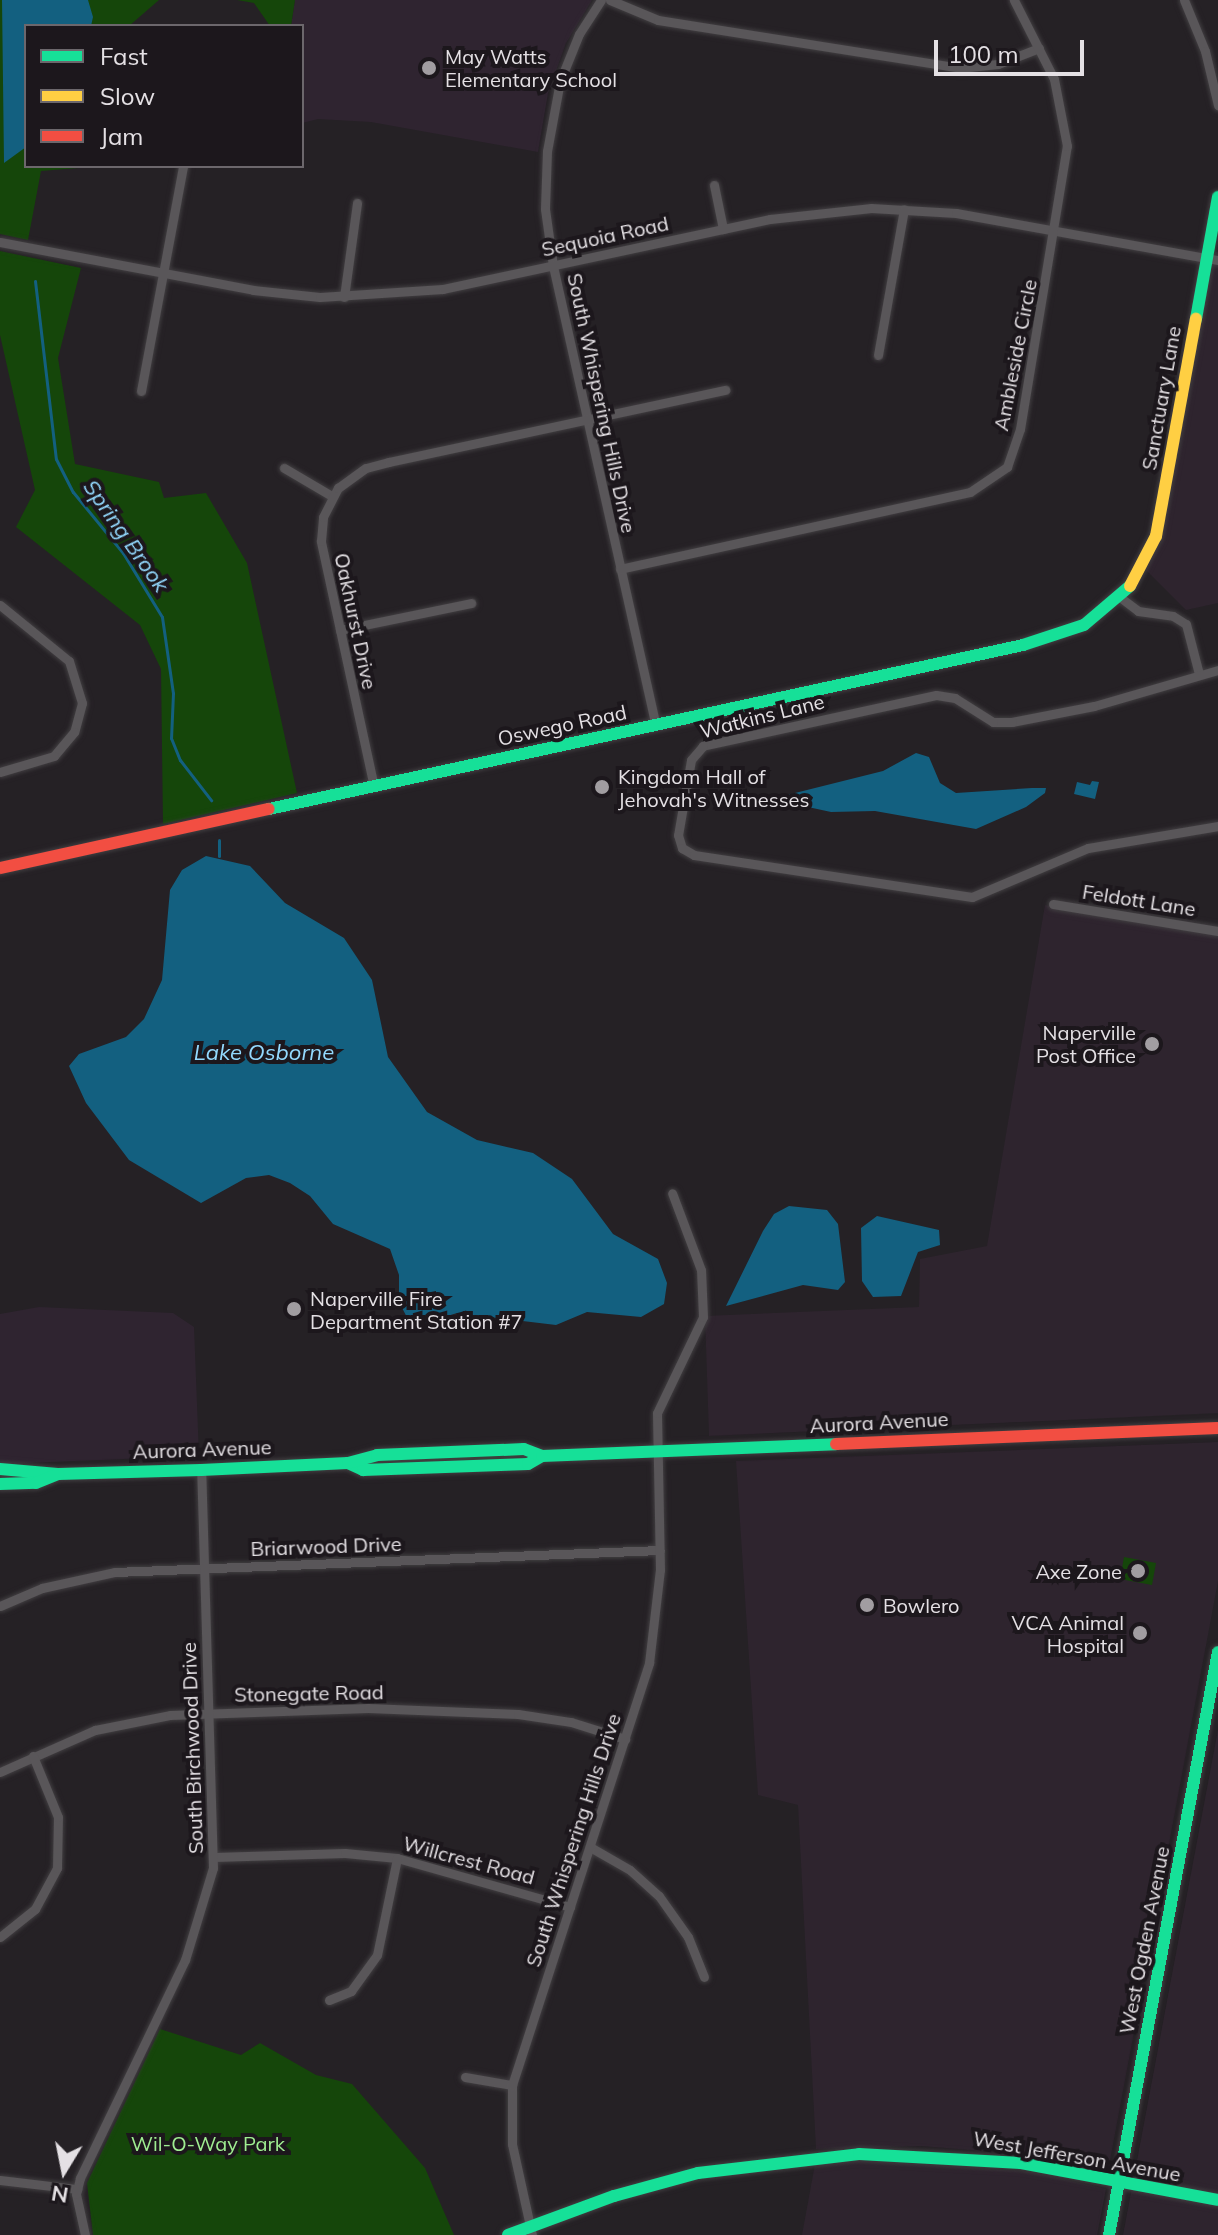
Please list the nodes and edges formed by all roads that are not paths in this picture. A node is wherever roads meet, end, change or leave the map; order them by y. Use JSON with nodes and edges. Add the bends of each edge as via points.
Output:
{"nodes":[{"id":1,"x":601,"y":0,"type":"edge"},
{"id":2,"x":610,"y":0,"type":"edge"},
{"id":3,"x":1014,"y":0,"type":"edge"},
{"id":4,"x":1187,"y":1,"type":"edge"},
{"id":5,"x":1039,"y":48,"type":"junction"},
{"id":6,"x":1218,"y":105,"type":"edge"},
{"id":7,"x":183,"y":168,"type":"edge"},
{"id":8,"x":714,"y":185,"type":"dead end"},
{"id":9,"x":1218,"y":197,"type":"edge"},
{"id":10,"x":357,"y":203,"type":"dead end"},
{"id":11,"x":904,"y":209,"type":"junction"},
{"id":12,"x":723,"y":229,"type":"junction"},
{"id":13,"x":1056,"y":231,"type":"junction"},
{"id":14,"x":0,"y":242,"type":"edge"},
{"id":15,"x":1212,"y":259,"type":"edge"},
{"id":16,"x":553,"y":266,"type":"junction"},
{"id":17,"x":163,"y":273,"type":"junction"},
{"id":18,"x":344,"y":297,"type":"junction"},
{"id":19,"x":878,"y":355,"type":"dead end"},
{"id":20,"x":725,"y":390,"type":"dead end"},
{"id":21,"x":141,"y":391,"type":"dead end"},
{"id":22,"x":589,"y":420,"type":"junction"},
{"id":23,"x":284,"y":468,"type":"dead end"},
{"id":24,"x":332,"y":496,"type":"junction"},
{"id":25,"x":620,"y":569,"type":"junction"},
{"id":26,"x":1121,"y":598,"type":"junction"},
{"id":27,"x":471,"y":603,"type":"dead end"},
{"id":28,"x":0,"y":605,"type":"edge"},
{"id":29,"x":340,"y":630,"type":"junction"},
{"id":30,"x":1218,"y":670,"type":"edge"},
{"id":31,"x":1199,"y":674,"type":"junction"},
{"id":32,"x":656,"y":725,"type":"junction"},
{"id":33,"x":0,"y":772,"type":"edge"},
{"id":34,"x":374,"y":787,"type":"junction"},
{"id":35,"x":1218,"y":826,"type":"edge"},
{"id":36,"x":0,"y":868,"type":"edge"},
{"id":37,"x":1053,"y":904,"type":"dead end"},
{"id":38,"x":1218,"y":931,"type":"edge"},
{"id":39,"x":672,"y":1193,"type":"dead end"},
{"id":40,"x":1218,"y":1428,"type":"edge"},
{"id":41,"x":656,"y":1452,"type":"junction"},
{"id":42,"x":0,"y":1469,"type":"edge"},
{"id":43,"x":201,"y":1470,"type":"junction"},
{"id":44,"x":58,"y":1474,"type":"junction"},
{"id":45,"x":0,"y":1484,"type":"edge"},
{"id":46,"x":660,"y":1550,"type":"junction"},
{"id":47,"x":205,"y":1568,"type":"junction"},
{"id":48,"x":0,"y":1606,"type":"edge"},
{"id":49,"x":1218,"y":1652,"type":"edge"},
{"id":50,"x":210,"y":1713,"type":"junction"},
{"id":51,"x":625,"y":1739,"type":"junction"},
{"id":52,"x":33,"y":1756,"type":"junction"},
{"id":53,"x":0,"y":1772,"type":"edge"},
{"id":54,"x":590,"y":1847,"type":"junction"},
{"id":55,"x":214,"y":1857,"type":"junction"},
{"id":56,"x":397,"y":1858,"type":"junction"},
{"id":57,"x":570,"y":1907,"type":"junction"},
{"id":58,"x":0,"y":1937,"type":"edge"},
{"id":59,"x":704,"y":1977,"type":"dead end"},
{"id":60,"x":329,"y":2000,"type":"dead end"},
{"id":61,"x":465,"y":2077,"type":"dead end"},
{"id":62,"x":512,"y":2085,"type":"junction"},
{"id":63,"x":0,"y":2180,"type":"edge"},
{"id":64,"x":1119,"y":2182,"type":"junction"},
{"id":65,"x":77,"y":2189,"type":"junction"},
{"id":66,"x":1218,"y":2200,"type":"edge"},
{"id":67,"x":531,"y":2231,"type":"edge"},
{"id":68,"x":85,"y":2235,"type":"edge"},
{"id":69,"x":508,"y":2235,"type":"edge"},
{"id":70,"x":1109,"y":2235,"type":"edge"}],
"edges":[{"from":1,"to":16,"type":"street","name":"South Whispering Hills Drive","via":[[572,48],[557,94],[545,190]]},
{"from":2,"to":5,"type":"street","via":[[658,20],[944,66],[998,64]]},
{"from":3,"to":5,"type":"street","name":"Ambleside Circle"},
{"from":4,"to":6,"type":"street"},
{"from":5,"to":13,"type":"street","name":"Ambleside Circle","via":[[1064,118],[1066,172]]},
{"from":7,"to":17,"type":"street"},
{"from":8,"to":12,"type":"street"},
{"from":9,"to":15,"type":"street","name":"Sanctuary Lane"},
{"from":10,"to":18,"type":"street"},
{"from":11,"to":12,"type":"street","name":"Sequoia Road","via":[[802,213]]},
{"from":11,"to":13,"type":"street","name":"Sequoia Road"},
{"from":11,"to":19,"type":"street"},
{"from":12,"to":16,"type":"street","name":"Sequoia Road"},
{"from":13,"to":15,"type":"street","name":"Sequoia Road"},
{"from":13,"to":25,"type":"street","name":"Ambleside Circle","via":[[1020,429],[1007,467],[992,482],[954,496]]},
{"from":14,"to":17,"type":"street","name":"Sequoia Road"},
{"from":15,"to":26,"type":"street","name":"Sanctuary Lane","via":[[1156,536],[1142,570]]},
{"from":16,"to":18,"type":"street","name":"Sequoia Road","via":[[443,289]]},
{"from":16,"to":22,"type":"street","name":"South Whispering Hills Drive"},
{"from":17,"to":18,"type":"street","name":"Sequoia Road","via":[[266,292]]},
{"from":17,"to":21,"type":"street"},
{"from":20,"to":22,"type":"street"},
{"from":22,"to":24,"type":"street","via":[[366,468]]},
{"from":22,"to":25,"type":"street","name":"South Whispering Hills Drive"},
{"from":23,"to":24,"type":"street"},
{"from":24,"to":29,"type":"street","name":"Oakhurst Drive","via":[[321,541]]},
{"from":25,"to":32,"type":"street","name":"South Whispering Hills Drive"},
{"from":26,"to":31,"type":"street","via":[[1138,611],[1173,616],[1186,624]]},
{"from":26,"to":32,"type":"street","name":"Oswego Road","via":[[1084,625],[1052,638]]},
{"from":27,"to":29,"type":"street"},
{"from":28,"to":33,"type":"street","via":[[69,661],[82,703],[74,732],[54,756]]},
{"from":29,"to":34,"type":"street","name":"Oakhurst Drive"},
{"from":30,"to":31,"type":"street","name":"Watkins Lane"},
{"from":31,"to":35,"type":"street","name":"Watkins Lane","via":[[1094,706],[1012,722],[993,722],[955,698],[936,695],[703,746],[691,760],[678,835],[682,848],[694,855],[962,897],[983,894],[1088,848]]},
{"from":32,"to":34,"type":"street","name":"Oswego Road"},
{"from":34,"to":36,"type":"street","name":"Oswego Road"},
{"from":37,"to":38,"type":"street","name":"Feldott Lane"},
{"from":39,"to":41,"type":"street","name":"South Whispering Hills Drive","via":[[697,1257],[704,1304],[696,1340],[659,1401]]},
{"from":40,"to":41,"type":"street","name":"Aurora Avenue"},
{"from":41,"to":43,"type":"street","name":"Aurora Avenue","via":[[542,1456],[528,1464],[363,1470],[348,1463]]},
{"from":41,"to":46,"type":"street","name":"South Whispering Hills Drive"},
{"from":42,"to":44,"type":"street","name":"Aurora Avenue"},
{"from":43,"to":44,"type":"street","name":"Aurora Avenue"},
{"from":43,"to":47,"type":"street","name":"South Birchwood Drive"},
{"from":44,"to":45,"type":"street","name":"Aurora Avenue","via":[[36,1483]]},
{"from":46,"to":47,"type":"street","name":"Briarwood Drive"},
{"from":46,"to":51,"type":"street","name":"South Whispering Hills Drive","via":[[652,1648]]},
{"from":47,"to":48,"type":"street","name":"Briarwood Drive","via":[[94,1575]]},
{"from":47,"to":50,"type":"street","name":"South Birchwood Drive"},
{"from":49,"to":64,"type":"street","name":"West Ogden Avenue"},
{"from":50,"to":51,"type":"street","name":"Stonegate Road","via":[[368,1708],[518,1714],[571,1722]]},
{"from":50,"to":52,"type":"street","name":"Stonegate Road","via":[[120,1723]]},
{"from":50,"to":55,"type":"street","name":"South Birchwood Drive"},
{"from":51,"to":54,"type":"street","name":"South Whispering Hills Drive"},
{"from":52,"to":53,"type":"street","name":"Stonegate Road"},
{"from":52,"to":58,"type":"street","via":[[58,1817],[57,1868],[35,1909]]},
{"from":54,"to":57,"type":"street","name":"South Whispering Hills Drive"},
{"from":54,"to":59,"type":"street","via":[[630,1870],[663,1900],[688,1937]]},
{"from":55,"to":56,"type":"street","name":"Willcrest Road","via":[[345,1853]]},
{"from":55,"to":65,"type":"street","name":"South Birchwood Drive","via":[[198,1931]]},
{"from":56,"to":57,"type":"street","name":"Willcrest Road"},
{"from":56,"to":60,"type":"street","via":[[377,1955],[351,1991]]},
{"from":57,"to":62,"type":"street","name":"South Whispering Hills Drive"},
{"from":61,"to":62,"type":"street"},
{"from":62,"to":67,"type":"street","name":"South Whispering Hills Drive","via":[[512,2144]]},
{"from":63,"to":65,"type":"street"},
{"from":64,"to":66,"type":"street","name":"West Jefferson Avenue"},
{"from":64,"to":67,"type":"street","name":"West Jefferson Avenue","via":[[977,2158],[815,2157],[658,2183]]},
{"from":64,"to":70,"type":"street","name":"West Ogden Avenue"},
{"from":65,"to":68,"type":"street"},
{"from":67,"to":69,"type":"street","name":"West Jefferson Avenue"}]}
